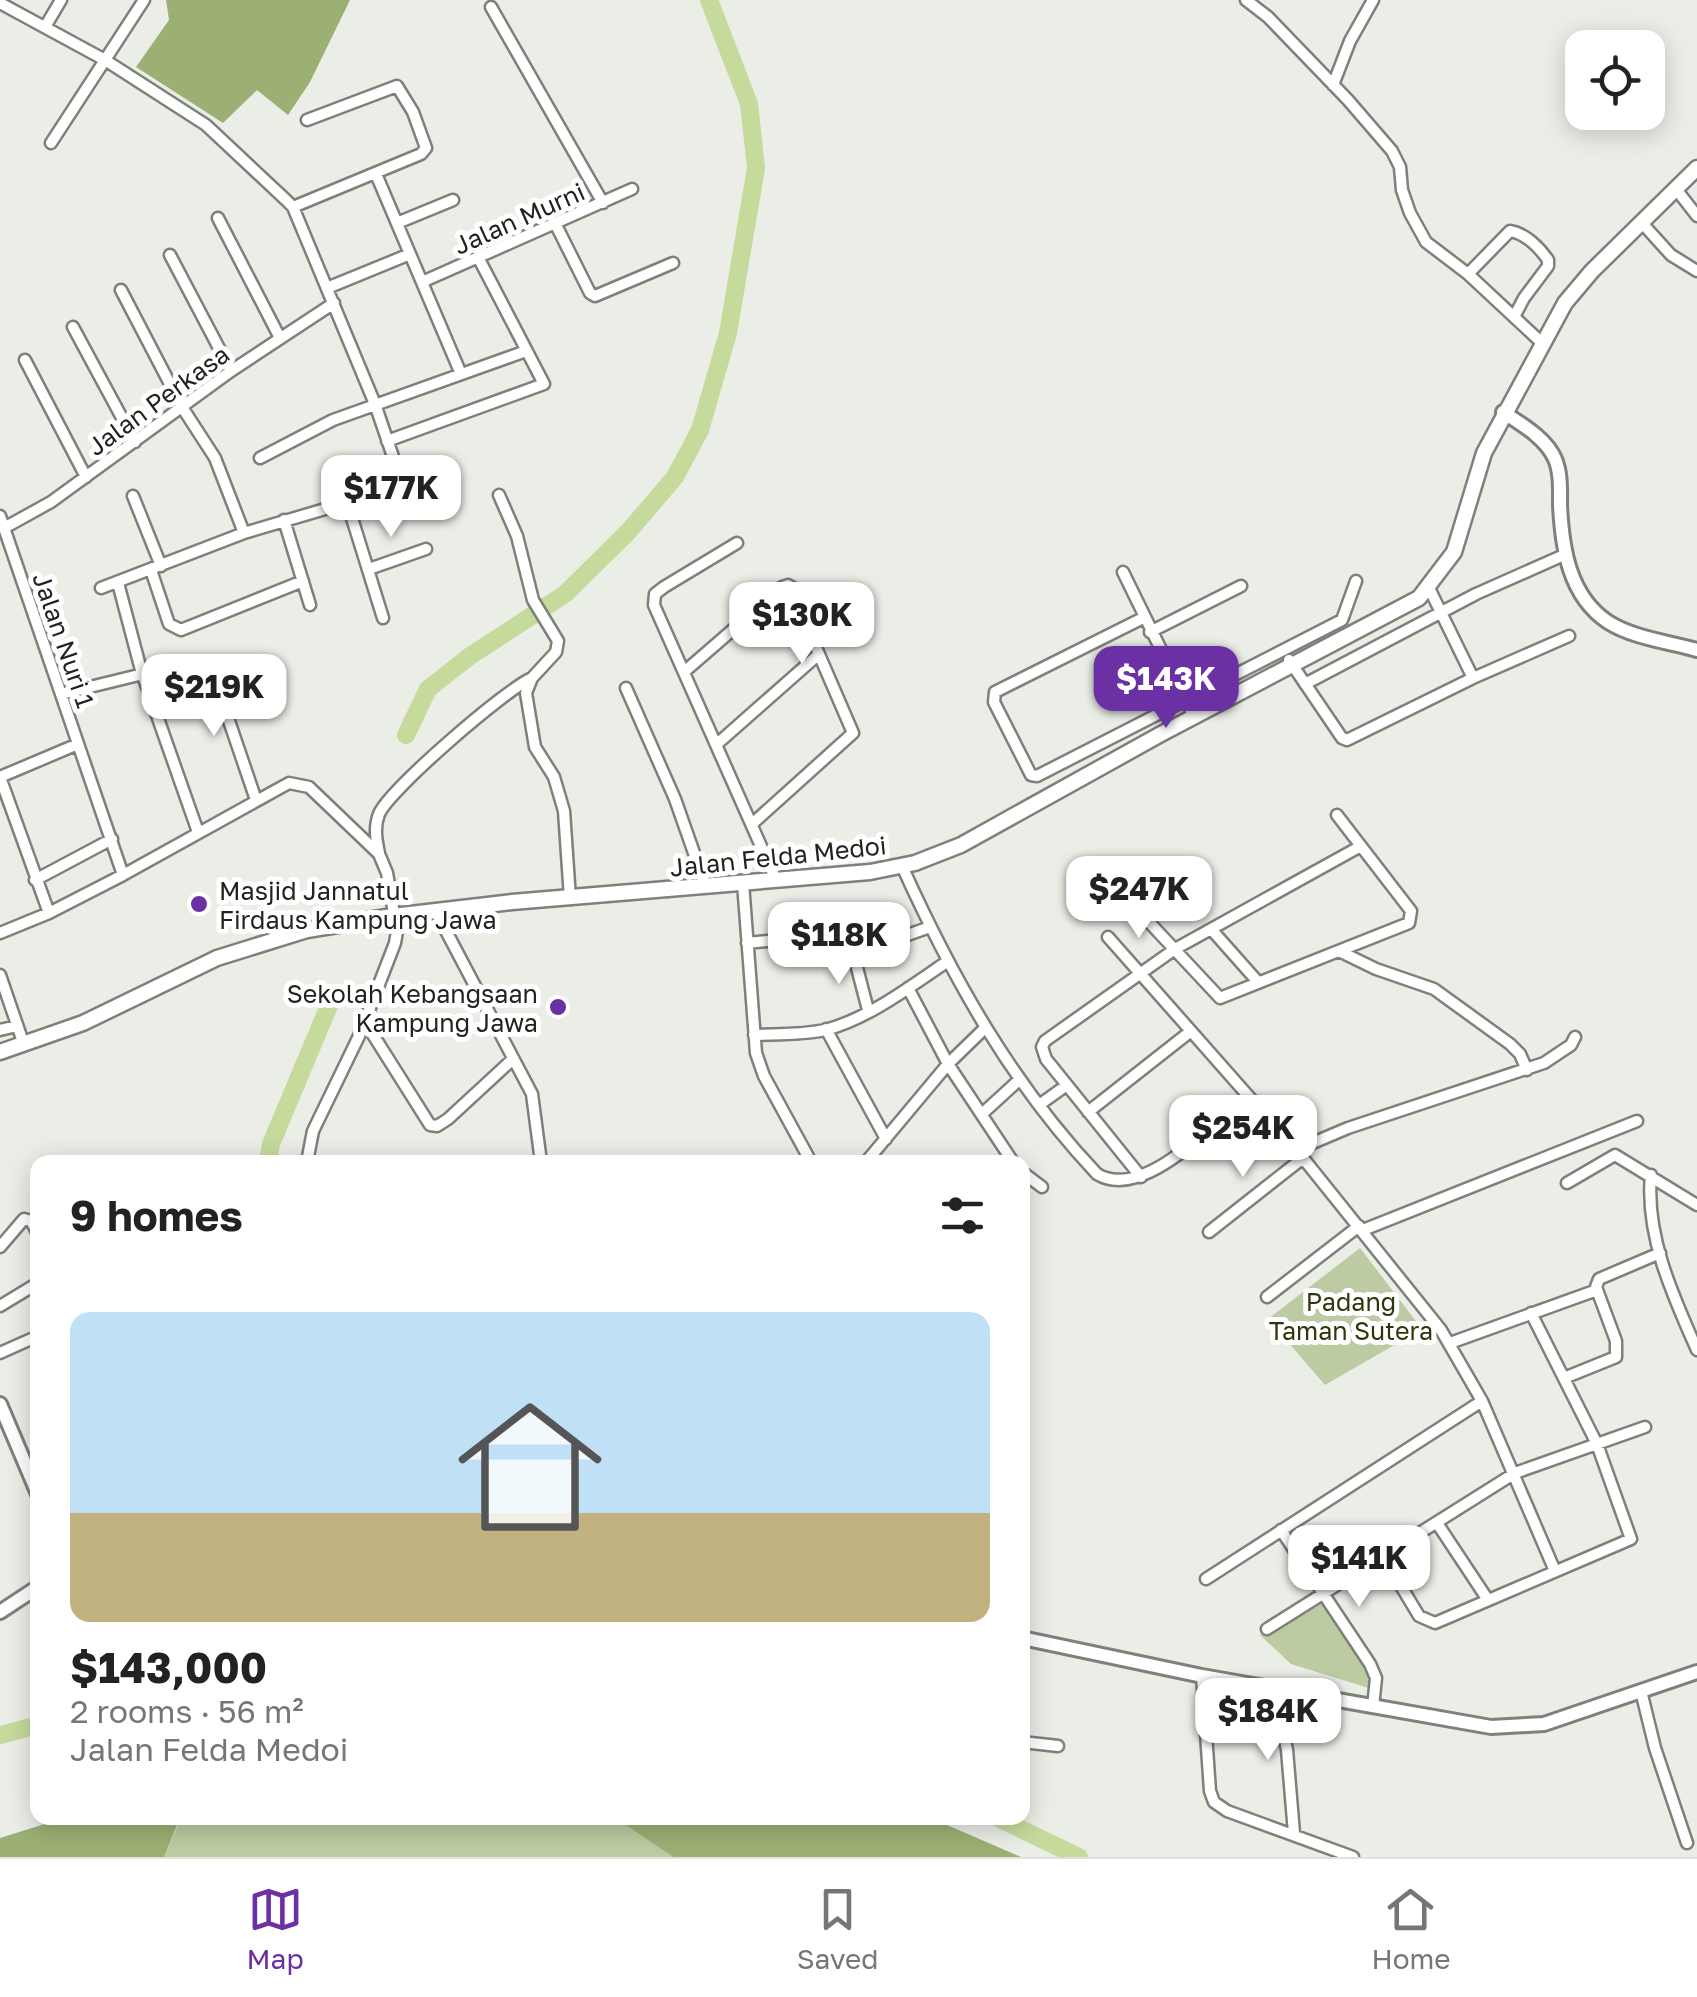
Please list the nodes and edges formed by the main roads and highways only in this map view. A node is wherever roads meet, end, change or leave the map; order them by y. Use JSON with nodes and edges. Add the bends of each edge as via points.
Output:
{"nodes":[{"id":1,"x":1697,"y":168,"type":"edge"},
{"id":2,"x":0,"y":1052,"type":"edge"}],
"edges":[{"from":1,"to":2,"type":"main road","name":"Jalan Felda Medoi","via":[[1573,292],[1504,412],[1478,469],[1454,552],[1429,588],[1408,606],[962,845],[902,866],[812,879],[435,910],[307,930],[240,949],[83,1023]]}]}
